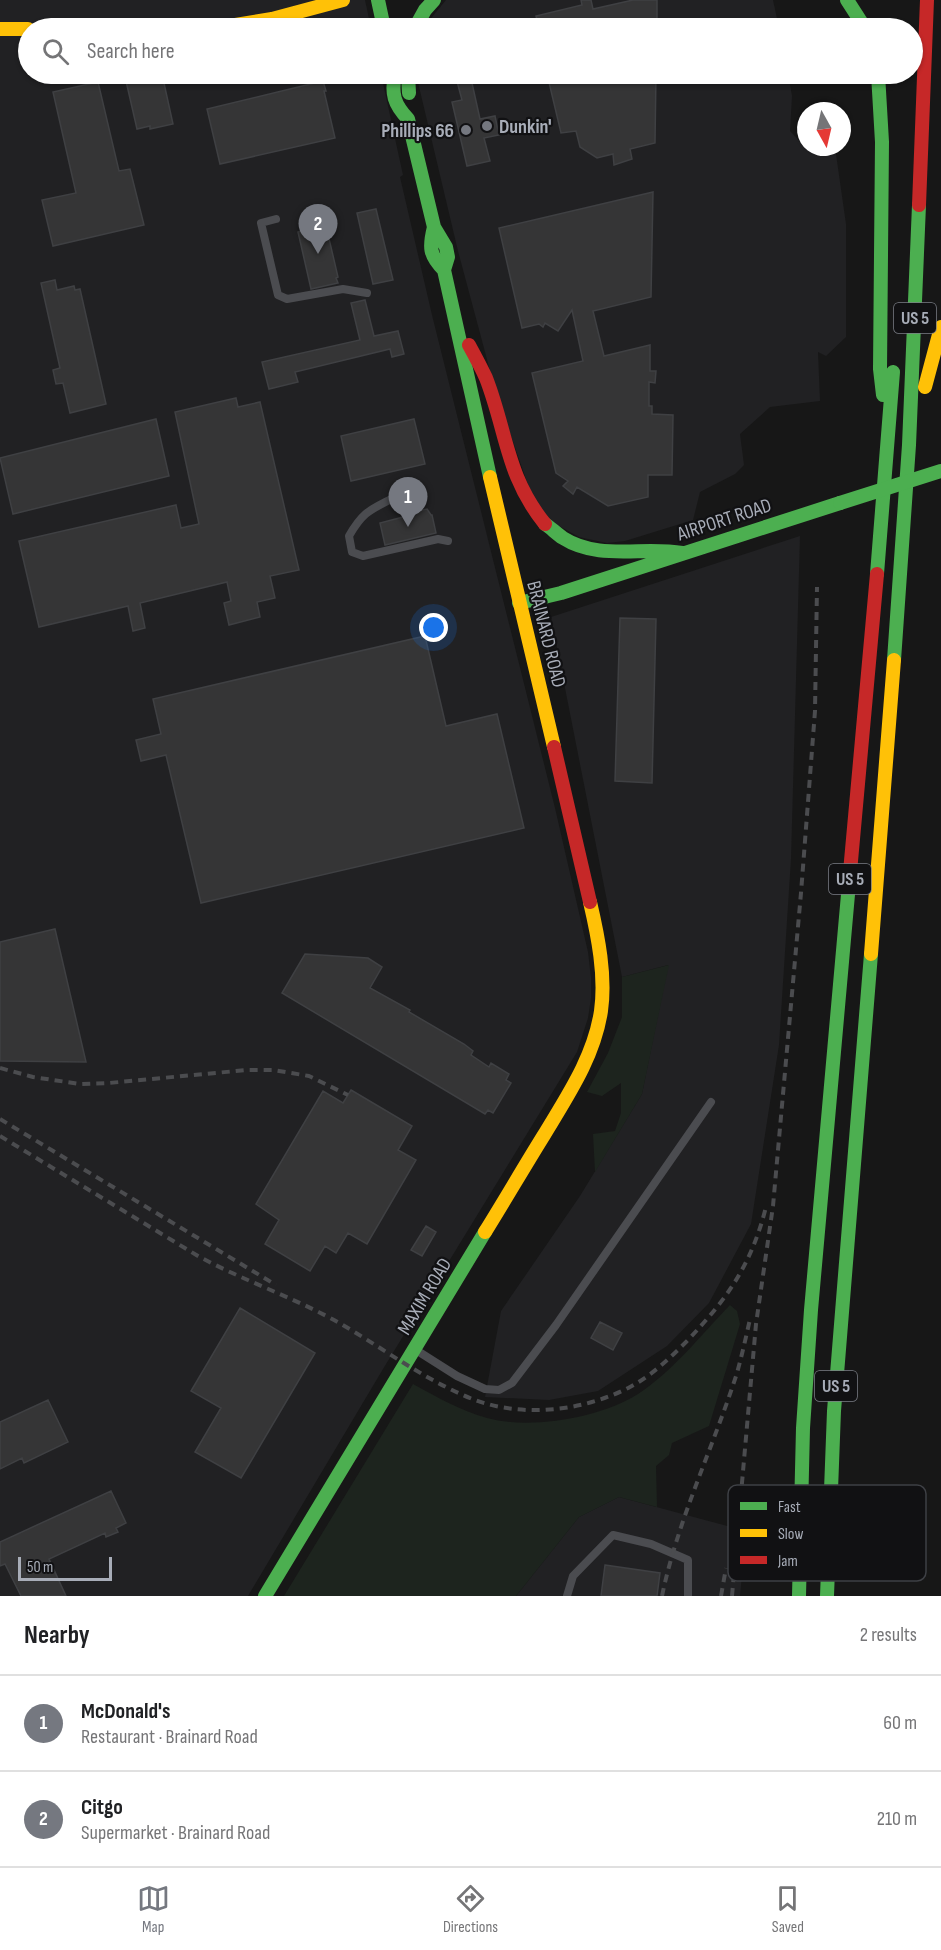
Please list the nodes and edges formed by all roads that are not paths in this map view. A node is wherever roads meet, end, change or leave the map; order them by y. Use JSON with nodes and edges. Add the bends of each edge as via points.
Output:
{"nodes":[{"id":1,"x":343,"y":0,"type":"edge"},
{"id":2,"x":378,"y":0,"type":"edge"},
{"id":3,"x":434,"y":0,"type":"edge"},
{"id":4,"x":847,"y":0,"type":"edge"},
{"id":5,"x":927,"y":0,"type":"edge"},
{"id":6,"x":278,"y":18,"type":"edge"},
{"id":7,"x":382,"y":18,"type":"edge"},
{"id":8,"x":421,"y":18,"type":"edge"},
{"id":9,"x":859,"y":18,"type":"edge"},
{"id":10,"x":0,"y":29,"type":"edge"},
{"id":11,"x":18,"y":29,"type":"edge"},
{"id":12,"x":392,"y":84,"type":"edge"},
{"id":13,"x":404,"y":84,"type":"edge"},
{"id":14,"x":879,"y":84,"type":"edge"},
{"id":15,"x":408,"y":119,"type":"junction"},
{"id":16,"x":276,"y":219,"type":"dead end"},
{"id":17,"x":367,"y":294,"type":"dead end"},
{"id":18,"x":454,"y":315,"type":"junction"},
{"id":19,"x":941,"y":327,"type":"edge"},
{"id":20,"x":894,"y":362,"type":"dead end"},
{"id":21,"x":888,"y":448,"type":"junction"},
{"id":22,"x":941,"y":471,"type":"edge"},
{"id":23,"x":397,"y":496,"type":"dead end"},
{"id":24,"x":448,"y":541,"type":"dead end"},
{"id":25,"x":682,"y":553,"type":"junction"},
{"id":26,"x":519,"y":603,"type":"junction"},
{"id":27,"x":896,"y":636,"type":"junction"},
{"id":28,"x":602,"y":1009,"type":"joint"},
{"id":29,"x":711,"y":1102,"type":"dead end"},
{"id":30,"x":415,"y":1349,"type":"junction"},
{"id":31,"x":801,"y":1485,"type":"edge"},
{"id":32,"x":831,"y":1485,"type":"edge"},
{"id":33,"x":799,"y":1581,"type":"edge"},
{"id":34,"x":828,"y":1581,"type":"edge"},
{"id":35,"x":265,"y":1596,"type":"edge"},
{"id":36,"x":567,"y":1596,"type":"edge"},
{"id":37,"x":688,"y":1596,"type":"edge"},
{"id":38,"x":799,"y":1596,"type":"edge"},
{"id":39,"x":827,"y":1596,"type":"edge"}],
"edges":[{"from":1,"to":6,"type":"main road"},
{"from":2,"to":7,"type":"main road"},
{"from":3,"to":8,"type":"main road"},
{"from":4,"to":9,"type":"main road"},
{"from":5,"to":27,"type":"main road","number":"US 5","via":[[913,363]]},
{"from":10,"to":11,"type":"main road"},
{"from":12,"to":15,"type":"main road","name":"BRAINARD ROAD","via":[[396,106]]},
{"from":13,"to":15,"type":"main road","name":"BRAINARD ROAD","via":[[413,107]]},
{"from":14,"to":21,"type":"main road","via":[[882,142],[880,369]]},
{"from":15,"to":18,"type":"main road","name":"BRAINARD ROAD","via":[[434,227],[445,240],[449,258],[444,270]]},
{"from":16,"to":17,"type":"lane","via":[[261,223],[278,295],[287,299],[343,289]]},
{"from":18,"to":25,"type":"main road","via":[[487,380],[519,487],[542,521],[567,540],[593,549]]},
{"from":18,"to":26,"type":"main road","name":"BRAINARD ROAD"},
{"from":19,"to":27,"type":"main road","via":[[920,413],[907,585]]},
{"from":20,"to":21,"type":"main road","number":"US 5"},
{"from":21,"to":31,"type":"main road","number":"US 5","via":[[811,1310]]},
{"from":22,"to":25,"type":"main road","name":"AIRPORT ROAD","bridge":true},
{"from":23,"to":24,"type":"lane","via":[[360,517],[349,536],[352,552],[363,556],[438,539]]},
{"from":25,"to":26,"type":"main road","name":"AIRPORT ROAD"},
{"from":26,"to":28,"type":"main road","name":"BRAINARD ROAD","via":[[596,929]]},
{"from":27,"to":32,"type":"main road","number":"US 5"},
{"from":28,"to":30,"type":"main road","name":"MAXIM ROAD","via":[[593,1046],[572,1090]]},
{"from":29,"to":30,"type":"lane","via":[[512,1383],[499,1389],[485,1389]]},
{"from":30,"to":35,"type":"main road","name":"MAXIM ROAD"},
{"from":33,"to":38,"type":"main road","number":"US 5"},
{"from":34,"to":39,"type":"main road","number":"US 5"},
{"from":36,"to":37,"type":"lane","via":[[573,1576],[613,1535],[651,1544],[688,1560]]}]}
